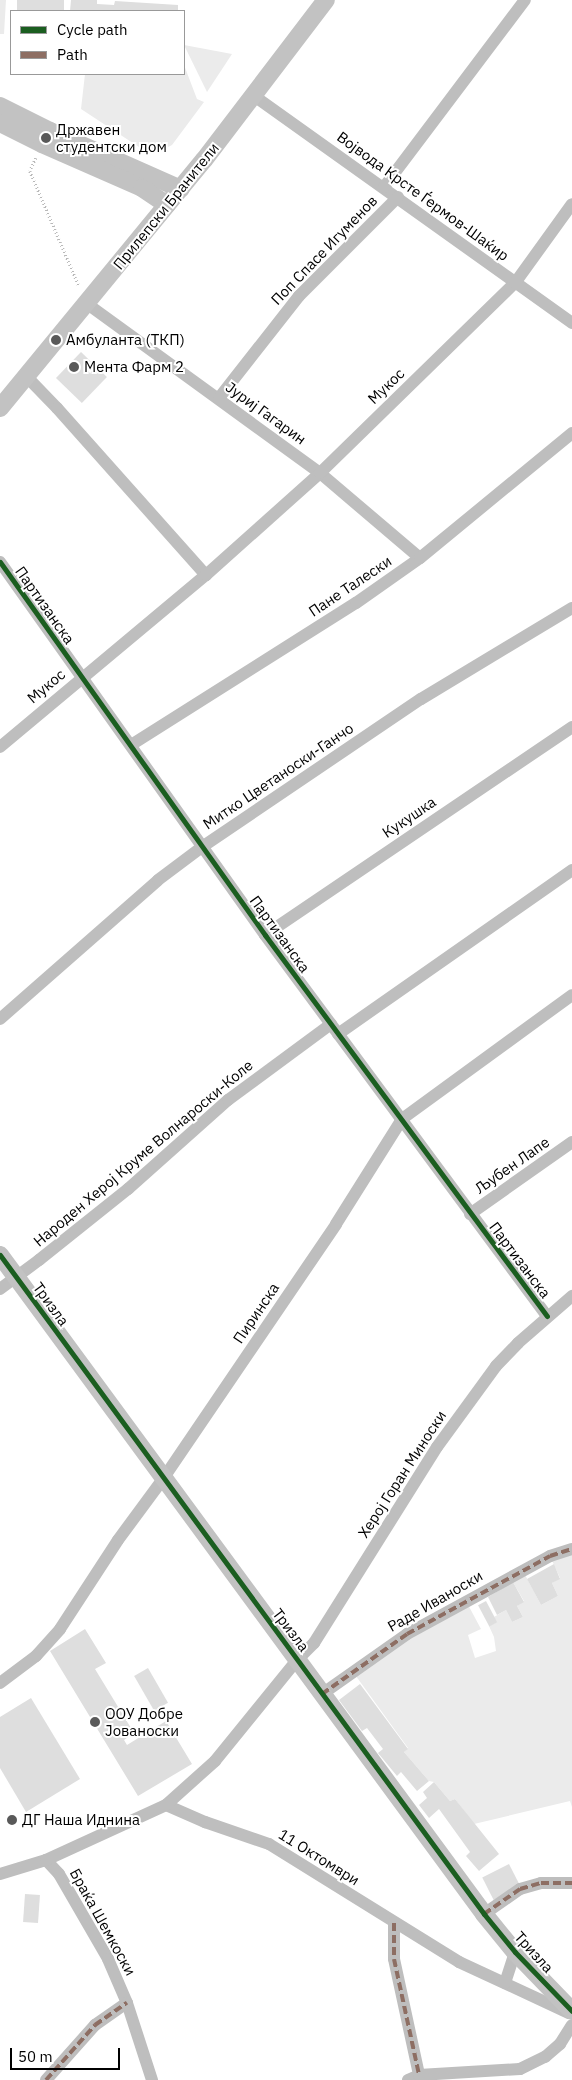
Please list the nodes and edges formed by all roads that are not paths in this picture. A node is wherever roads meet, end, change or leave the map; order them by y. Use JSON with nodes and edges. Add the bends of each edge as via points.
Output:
{"nodes":[{"id":1,"x":326,"y":0,"type":"edge"},
{"id":2,"x":525,"y":0,"type":"edge"},
{"id":3,"x":254,"y":96,"type":"junction"},
{"id":4,"x":0,"y":106,"type":"edge"},
{"id":5,"x":0,"y":123,"type":"edge"},
{"id":6,"x":384,"y":187,"type":"junction"},
{"id":7,"x":180,"y":189,"type":"junction"},
{"id":8,"x":398,"y":197,"type":"junction"},
{"id":9,"x":572,"y":204,"type":"edge"},
{"id":10,"x":167,"y":206,"type":"junction"},
{"id":11,"x":515,"y":283,"type":"junction"},
{"id":12,"x":86,"y":303,"type":"junction"},
{"id":13,"x":572,"y":323,"type":"edge"},
{"id":14,"x":26,"y":376,"type":"junction"},
{"id":15,"x":219,"y":398,"type":"junction"},
{"id":16,"x":0,"y":408,"type":"edge"},
{"id":17,"x":572,"y":432,"type":"edge"},
{"id":18,"x":320,"y":473,"type":"junction"},
{"id":19,"x":420,"y":558,"type":"junction"},
{"id":20,"x":0,"y":562,"type":"edge"},
{"id":21,"x":206,"y":575,"type":"junction"},
{"id":22,"x":572,"y":608,"type":"edge"},
{"id":23,"x":81,"y":678,"type":"junction"},
{"id":24,"x":572,"y":727,"type":"edge"},
{"id":25,"x":131,"y":745,"type":"junction"},
{"id":26,"x":0,"y":747,"type":"edge"},
{"id":27,"x":202,"y":847,"type":"junction"},
{"id":28,"x":572,"y":870,"type":"edge"},
{"id":29,"x":265,"y":935,"type":"junction"},
{"id":30,"x":572,"y":995,"type":"edge"},
{"id":31,"x":0,"y":1019,"type":"edge"},
{"id":32,"x":335,"y":1029,"type":"junction"},
{"id":33,"x":402,"y":1118,"type":"junction"},
{"id":34,"x":572,"y":1142,"type":"edge"},
{"id":35,"x":470,"y":1214,"type":"junction"},
{"id":36,"x":0,"y":1256,"type":"edge"},
{"id":37,"x":17,"y":1278,"type":"junction"},
{"id":38,"x":0,"y":1289,"type":"edge"},
{"id":39,"x":572,"y":1296,"type":"edge"},
{"id":40,"x":547,"y":1316,"type":"junction"},
{"id":41,"x":163,"y":1479,"type":"junction"},
{"id":42,"x":572,"y":1549,"type":"edge"},
{"id":43,"x":298,"y":1659,"type":"junction"},
{"id":44,"x":0,"y":1683,"type":"edge"},
{"id":45,"x":322,"y":1694,"type":"junction"},
{"id":46,"x":166,"y":1805,"type":"junction"},
{"id":47,"x":46,"y":1860,"type":"junction"},
{"id":48,"x":0,"y":1874,"type":"edge"},
{"id":49,"x":572,"y":1883,"type":"edge"},
{"id":50,"x":484,"y":1914,"type":"junction"},
{"id":51,"x":394,"y":1923,"type":"junction"},
{"id":52,"x":515,"y":1952,"type":"junction"},
{"id":53,"x":505,"y":1983,"type":"junction"},
{"id":54,"x":127,"y":2003,"type":"junction"},
{"id":55,"x":572,"y":2013,"type":"edge"},
{"id":56,"x":572,"y":2025,"type":"edge"},
{"id":57,"x":488,"y":2076,"type":"edge"},
{"id":58,"x":413,"y":2078,"type":"edge"},
{"id":59,"x":46,"y":2080,"type":"edge"},
{"id":60,"x":152,"y":2080,"type":"edge"}],
"edges":[{"from":1,"to":3,"type":"street","name":"Прилепски Бранители"},
{"from":2,"to":6,"type":"street","name":"Поп Спасе Игуменов"},
{"from":3,"to":6,"type":"street","name":"Војвода Крсте Ѓермов-Шаќир"},
{"from":3,"to":7,"type":"street","name":"Прилепски Бранители"},
{"from":4,"to":7,"type":"street"},
{"from":5,"to":10,"type":"street","via":[[142,188]]},
{"from":6,"to":8,"type":"street","name":"Војвода Крсте Ѓермов-Шаќир"},
{"from":7,"to":10,"type":"street","name":"Прилепски Бранители"},
{"from":8,"to":11,"type":"street","name":"Војвода Крсте Ѓермов-Шаќир"},
{"from":8,"to":15,"type":"street","name":"Поп Спасе Игуменов","via":[[299,296]]},
{"from":9,"to":11,"type":"street","name":"Мукос"},
{"from":10,"to":12,"type":"street","name":"Прилепски Бранители"},
{"from":11,"to":13,"type":"street","name":"Војвода Крсте Ѓермов-Шаќир"},
{"from":11,"to":18,"type":"street","name":"Мукос"},
{"from":12,"to":14,"type":"street","name":"Прилепски Бранители"},
{"from":12,"to":15,"type":"street","name":"Јуриј Гагарин"},
{"from":14,"to":16,"type":"street","name":"Прилепски Бранители"},
{"from":14,"to":21,"type":"street"},
{"from":15,"to":18,"type":"street","name":"Јуриј Гагарин"},
{"from":17,"to":19,"type":"street","name":"Пане Талески"},
{"from":18,"to":19,"type":"street","name":"Јуриј Гагарин"},
{"from":18,"to":21,"type":"street","name":"Мукос"},
{"from":19,"to":25,"type":"street","name":"Пане Талески","via":[[356,603]]},
{"from":20,"to":23,"type":"street","name":"Партизанска"},
{"from":21,"to":23,"type":"street","name":"Мукос"},
{"from":22,"to":27,"type":"street","name":"Митко Цветаноски-Ганчо","via":[[421,699]]},
{"from":23,"to":25,"type":"street","name":"Партизанска"},
{"from":23,"to":26,"type":"street","name":"Мукос"},
{"from":24,"to":29,"type":"street","name":"Кукушка"},
{"from":25,"to":27,"type":"street","name":"Партизанска"},
{"from":27,"to":29,"type":"street","name":"Партизанска"},
{"from":27,"to":31,"type":"street","name":"Митко Цветаноски-Ганчо","via":[[158,880]]},
{"from":28,"to":32,"type":"street","name":"Народен Херој Круме Волнароски-Коле"},
{"from":29,"to":32,"type":"street","name":"Партизанска"},
{"from":30,"to":33,"type":"street","name":"Пиринска"},
{"from":32,"to":33,"type":"street","name":"Партизанска"},
{"from":32,"to":37,"type":"street","name":"Народен Херој Круме Волнароски-Коле","via":[[228,1100],[128,1189]]},
{"from":33,"to":35,"type":"street","name":"Партизанска"},
{"from":33,"to":41,"type":"street","name":"Пиринска","via":[[336,1224]]},
{"from":34,"to":35,"type":"street","name":"Љубен Лапе"},
{"from":35,"to":40,"type":"street","name":"Партизанска"},
{"from":36,"to":37,"type":"street","name":"Тризла"},
{"from":37,"to":38,"type":"street","name":"Народен Херој Круме Волнароски-Коле"},
{"from":37,"to":41,"type":"street","name":"Тризла"},
{"from":39,"to":40,"type":"street","name":"Херој Горан Миноски"},
{"from":40,"to":43,"type":"street","name":"Херој Горан Миноски","via":[[496,1366],[437,1447],[314,1643]]},
{"from":41,"to":43,"type":"street","name":"Тризла"},
{"from":41,"to":44,"type":"street","name":"Пиринска","via":[[118,1540],[60,1629],[36,1656]]},
{"from":42,"to":45,"type":"street","name":"Раде Иваноски","via":[[550,1556],[407,1634]]},
{"from":43,"to":45,"type":"street","name":"Тризла"},
{"from":43,"to":46,"type":"street","via":[[216,1761]]},
{"from":45,"to":50,"type":"street","name":"Тризла"},
{"from":46,"to":47,"type":"street"},
{"from":46,"to":51,"type":"street","name":"11 Октомври","via":[[269,1844]]},
{"from":47,"to":48,"type":"street"},
{"from":47,"to":54,"type":"street","name":"Браќа Шемкоски","via":[[59,1874],[108,1959]]},
{"from":49,"to":50,"type":"street","via":[[542,1883],[520,1888]]},
{"from":50,"to":52,"type":"street","name":"Тризла"},
{"from":51,"to":53,"type":"street","name":"11 Октомври","via":[[459,1962]]},
{"from":51,"to":58,"type":"street","via":[[394,1959]]},
{"from":52,"to":53,"type":"street"},
{"from":52,"to":55,"type":"street","name":"Тризла"},
{"from":53,"to":55,"type":"street","name":"11 Октомври"},
{"from":54,"to":59,"type":"street","via":[[95,2026]]},
{"from":54,"to":60,"type":"street","name":"Браќа Шемкоски"},
{"from":56,"to":57,"type":"street","via":[[560,2044],[545,2057],[520,2069]]},
{"from":57,"to":58,"type":"street"}]}
